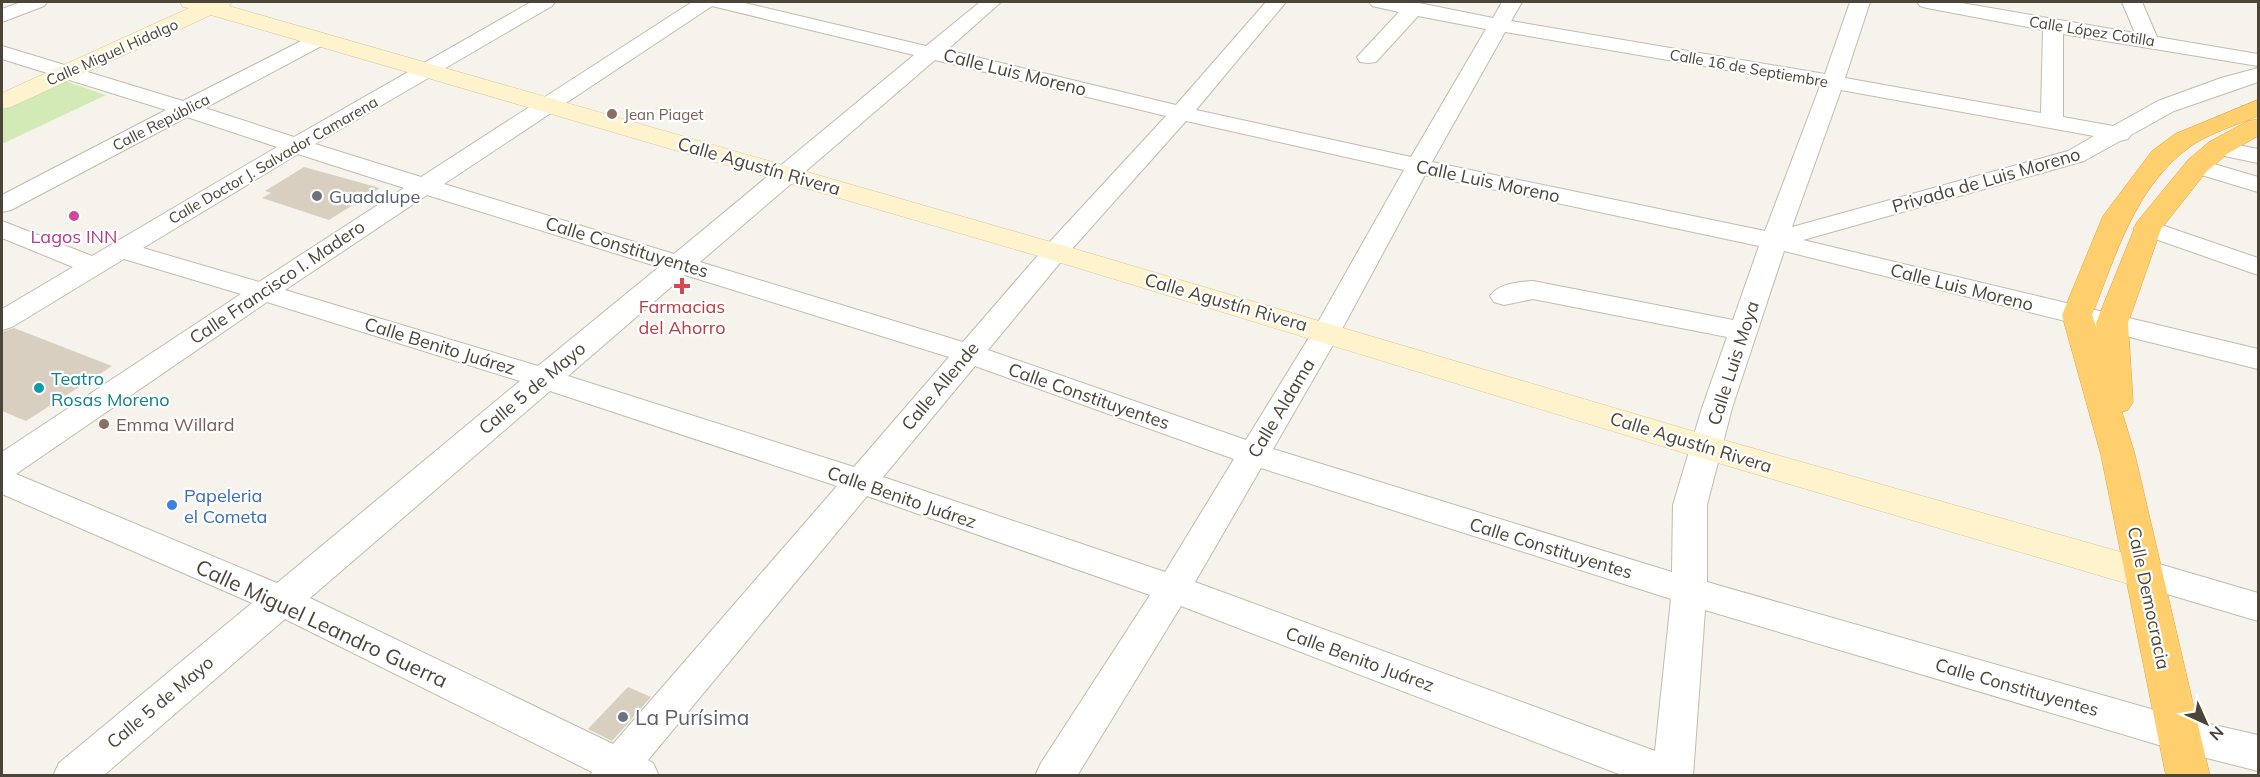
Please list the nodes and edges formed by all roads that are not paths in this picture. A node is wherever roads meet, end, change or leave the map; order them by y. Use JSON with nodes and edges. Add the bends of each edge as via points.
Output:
{"nodes":[{"id":1,"x":37,"y":2,"type":"edge"},
{"id":2,"x":545,"y":2,"type":"edge"},
{"id":3,"x":705,"y":2,"type":"edge"},
{"id":4,"x":718,"y":2,"type":"edge"},
{"id":5,"x":991,"y":2,"type":"edge"},
{"id":6,"x":1276,"y":2,"type":"edge"},
{"id":7,"x":1379,"y":2,"type":"edge"},
{"id":8,"x":1512,"y":2,"type":"edge"},
{"id":9,"x":1860,"y":2,"type":"edge"},
{"id":10,"x":1927,"y":2,"type":"edge"},
{"id":11,"x":2132,"y":2,"type":"edge"},
{"id":12,"x":208,"y":3,"type":"edge"},
{"id":13,"x":1414,"y":8,"type":"junction"},
{"id":14,"x":2,"y":16,"type":"edge"},
{"id":15,"x":1498,"y":25,"type":"junction"},
{"id":16,"x":2053,"y":26,"type":"junction"},
{"id":17,"x":320,"y":39,"type":"junction"},
{"id":18,"x":2148,"y":40,"type":"junction"},
{"id":19,"x":2,"y":52,"type":"edge"},
{"id":20,"x":931,"y":52,"type":"junction"},
{"id":21,"x":1368,"y":57,"type":"dead end"},
{"id":22,"x":2259,"y":60,"type":"edge"},
{"id":23,"x":425,"y":71,"type":"junction"},
{"id":24,"x":69,"y":72,"type":"junction"},
{"id":25,"x":2259,"y":75,"type":"edge"},
{"id":26,"x":1833,"y":82,"type":"junction"},
{"id":27,"x":2,"y":102,"type":"edge"},
{"id":28,"x":547,"y":105,"type":"junction"},
{"id":29,"x":2259,"y":107,"type":"edge"},
{"id":30,"x":185,"y":110,"type":"junction"},
{"id":31,"x":1181,"y":113,"type":"junction"},
{"id":32,"x":2052,"y":122,"type":"junction"},
{"id":33,"x":2259,"y":125,"type":"edge"},
{"id":34,"x":2120,"y":134,"type":"junction"},
{"id":35,"x":296,"y":145,"type":"junction"},
{"id":36,"x":2259,"y":156,"type":"edge"},
{"id":37,"x":2208,"y":157,"type":"junction"},
{"id":38,"x":1418,"y":166,"type":"junction"},
{"id":39,"x":786,"y":174,"type":"junction"},
{"id":40,"x":2259,"y":185,"type":"edge"},
{"id":41,"x":423,"y":186,"type":"junction"},
{"id":42,"x":2,"y":205,"type":"edge"},
{"id":43,"x":2147,"y":228,"type":"junction"},
{"id":44,"x":2,"y":229,"type":"edge"},
{"id":45,"x":1774,"y":241,"type":"junction"},
{"id":46,"x":121,"y":250,"type":"junction"},
{"id":47,"x":1055,"y":252,"type":"junction"},
{"id":48,"x":680,"y":263,"type":"junction"},
{"id":49,"x":94,"y":266,"type":"junction"},
{"id":50,"x":2259,"y":267,"type":"edge"},
{"id":51,"x":263,"y":291,"type":"junction"},
{"id":52,"x":1504,"y":296,"type":"dead end"},
{"id":53,"x":2077,"y":315,"type":"junction"},
{"id":54,"x":2,"y":321,"type":"edge"},
{"id":55,"x":2112,"y":323,"type":"junction"},
{"id":56,"x":1744,"y":331,"type":"junction"},
{"id":57,"x":1327,"y":332,"type":"junction"},
{"id":58,"x":968,"y":353,"type":"junction"},
{"id":59,"x":2259,"y":359,"type":"edge"},
{"id":60,"x":543,"y":379,"type":"junction"},
{"id":61,"x":1706,"y":447,"type":"junction"},
{"id":62,"x":1253,"y":454,"type":"junction"},
{"id":63,"x":2118,"y":455,"type":"junction"},
{"id":64,"x":2,"y":467,"type":"edge"},
{"id":65,"x":2,"y":481,"type":"edge"},
{"id":66,"x":861,"y":482,"type":"junction"},
{"id":67,"x":2142,"y":573,"type":"junction"},
{"id":68,"x":1173,"y":589,"type":"junction"},
{"id":69,"x":1689,"y":591,"type":"junction"},
{"id":70,"x":281,"y":600,"type":"junction"},
{"id":71,"x":2259,"y":607,"type":"edge"},
{"id":72,"x":2179,"y":734,"type":"junction"},
{"id":73,"x":2259,"y":753,"type":"edge"},
{"id":74,"x":622,"y":772,"type":"edge"},
{"id":75,"x":1673,"y":775,"type":"edge"},
{"id":76,"x":73,"y":776,"type":"edge"},
{"id":77,"x":1055,"y":776,"type":"edge"},
{"id":78,"x":2188,"y":776,"type":"edge"}],
"edges":[{"from":1,"to":14,"type":"street"},
{"from":2,"to":23,"type":"street","name":"Calle Doctor J. Salvador Camarena"},
{"from":3,"to":28,"type":"street","name":"Calle Francisco I. Madero"},
{"from":4,"to":20,"type":"street","name":"Calle Luis Moreno"},
{"from":5,"to":20,"type":"street","name":"Calle 5 de Mayo"},
{"from":6,"to":31,"type":"street","name":"Calle Allende"},
{"from":7,"to":13,"type":"street","name":"Calle 16 de Septiembre"},
{"from":8,"to":15,"type":"street","name":"Calle Aldama"},
{"from":9,"to":26,"type":"street","name":"Calle Luis Moya"},
{"from":10,"to":16,"type":"street","name":"Calle López Cotilla"},
{"from":11,"to":18,"type":"street"},
{"from":12,"to":17,"type":"main road","name":"Calle Agustín Rivera"},
{"from":12,"to":24,"type":"main road","name":"Calle Miguel Hidalgo"},
{"from":13,"to":15,"type":"street","name":"Calle 16 de Septiembre"},
{"from":13,"to":21,"type":"street"},
{"from":15,"to":26,"type":"street","name":"Calle 16 de Septiembre"},
{"from":15,"to":38,"type":"street","name":"Calle Aldama"},
{"from":16,"to":18,"type":"street","name":"Calle López Cotilla"},
{"from":16,"to":32,"type":"street"},
{"from":17,"to":23,"type":"main road","name":"Calle Agustín Rivera"},
{"from":17,"to":30,"type":"street","name":"Calle República"},
{"from":18,"to":22,"type":"street","name":"Calle López Cotilla"},
{"from":19,"to":24,"type":"street","name":"Calle Constituyentes"},
{"from":20,"to":31,"type":"street","name":"Calle Luis Moreno"},
{"from":20,"to":39,"type":"street","name":"Calle 5 de Mayo"},
{"from":23,"to":28,"type":"main road","name":"Calle Agustín Rivera"},
{"from":23,"to":35,"type":"street","name":"Calle Doctor J. Salvador Camarena"},
{"from":24,"to":27,"type":"main road","name":"Calle Miguel Hidalgo"},
{"from":24,"to":30,"type":"street","name":"Calle Constituyentes"},
{"from":25,"to":34,"type":"street","name":"Privada de Luis Moreno","via":[[2166,106]]},
{"from":26,"to":32,"type":"street","name":"Calle 16 de Septiembre"},
{"from":26,"to":45,"type":"street","name":"Calle Luis Moya"},
{"from":28,"to":39,"type":"main road","name":"Calle Agustín Rivera"},
{"from":28,"to":41,"type":"street","name":"Calle Francisco I. Madero"},
{"from":29,"to":53,"type":"highway","via":[[2184,139],[2161,157],[2117,216]]},
{"from":30,"to":35,"type":"street","name":"Calle Constituyentes"},
{"from":30,"to":42,"type":"street","name":"Calle República"},
{"from":31,"to":38,"type":"street","name":"Calle Luis Moreno"},
{"from":31,"to":47,"type":"street","name":"Calle Allende"},
{"from":32,"to":34,"type":"street","name":"Calle 16 de Septiembre"},
{"from":33,"to":37,"type":"highway","name":"Calle Democracia"},
{"from":34,"to":45,"type":"street","name":"Privada de Luis Moreno","via":[[2076,156]]},
{"from":35,"to":41,"type":"street","name":"Calle Constituyentes"},
{"from":35,"to":46,"type":"street","name":"Calle Doctor J. Salvador Camarena"},
{"from":36,"to":37,"type":"street"},
{"from":37,"to":40,"type":"street"},
{"from":37,"to":43,"type":"highway","name":"Calle Democracia"},
{"from":38,"to":45,"type":"street","name":"Calle Luis Moreno"},
{"from":38,"to":57,"type":"street","name":"Calle Aldama"},
{"from":39,"to":47,"type":"main road","name":"Calle Agustín Rivera"},
{"from":39,"to":48,"type":"street","name":"Calle 5 de Mayo"},
{"from":41,"to":48,"type":"street","name":"Calle Constituyentes"},
{"from":41,"to":51,"type":"street","name":"Calle Francisco I. Madero"},
{"from":43,"to":50,"type":"street"},
{"from":43,"to":55,"type":"highway","name":"Calle Democracia"},
{"from":44,"to":49,"type":"street"},
{"from":45,"to":53,"type":"street","name":"Calle Luis Moreno"},
{"from":45,"to":56,"type":"street","name":"Calle Luis Moya"},
{"from":46,"to":49,"type":"street","name":"Calle Doctor J. Salvador Camarena"},
{"from":46,"to":51,"type":"street","name":"Calle Benito Juárez"},
{"from":47,"to":57,"type":"main road","name":"Calle Agustín Rivera"},
{"from":47,"to":58,"type":"street","name":"Calle Allende"},
{"from":48,"to":58,"type":"street","name":"Calle Constituyentes"},
{"from":48,"to":60,"type":"street","name":"Calle 5 de Mayo"},
{"from":49,"to":54,"type":"street","name":"Calle Doctor J. Salvador Camarena"},
{"from":51,"to":60,"type":"street","name":"Calle Benito Juárez"},
{"from":51,"to":64,"type":"street","name":"Calle Francisco I. Madero"},
{"from":52,"to":56,"type":"street","via":[[1533,290]]},
{"from":53,"to":55,"type":"street","name":"Calle Luis Moreno"},
{"from":53,"to":63,"type":"highway","name":"Calle Democracia"},
{"from":55,"to":59,"type":"street","name":"Calle Luis Moreno"},
{"from":55,"to":63,"type":"highway","name":"Calle Democracia"},
{"from":56,"to":61,"type":"street","name":"Calle Luis Moya"},
{"from":57,"to":61,"type":"main road","name":"Calle Agustín Rivera"},
{"from":57,"to":62,"type":"street","name":"Calle Aldama"},
{"from":58,"to":62,"type":"street","name":"Calle Constituyentes"},
{"from":58,"to":66,"type":"street","name":"Calle Allende"},
{"from":60,"to":66,"type":"street","name":"Calle Benito Juárez"},
{"from":60,"to":70,"type":"street","name":"Calle 5 de Mayo"},
{"from":61,"to":67,"type":"main road","name":"Calle Agustín Rivera"},
{"from":61,"to":69,"type":"street","name":"Calle Luis Moya","via":[[1690,505]]},
{"from":62,"to":68,"type":"street","name":"Calle Aldama"},
{"from":62,"to":69,"type":"street","name":"Calle Constituyentes"},
{"from":63,"to":67,"type":"highway","name":"Calle Democracia"},
{"from":65,"to":70,"type":"street","name":"Calle Miguel Leandro Guerra"},
{"from":66,"to":68,"type":"street","name":"Calle Benito Juárez"},
{"from":66,"to":74,"type":"street","name":"Calle Allende"},
{"from":67,"to":71,"type":"street","name":"Calle Agustín Rivera"},
{"from":67,"to":72,"type":"highway","name":"Calle Democracia"},
{"from":68,"to":75,"type":"street","name":"Calle Benito Juárez"},
{"from":68,"to":77,"type":"street","name":"Calle Aldama"},
{"from":69,"to":72,"type":"street","name":"Calle Constituyentes"},
{"from":69,"to":75,"type":"street","name":"Calle Luis Moya"},
{"from":70,"to":74,"type":"street","name":"Calle Miguel Leandro Guerra"},
{"from":70,"to":76,"type":"street","name":"Calle 5 de Mayo"},
{"from":72,"to":73,"type":"street","name":"Calle Constituyentes"},
{"from":72,"to":78,"type":"highway","name":"Calle Democracia"}]}
